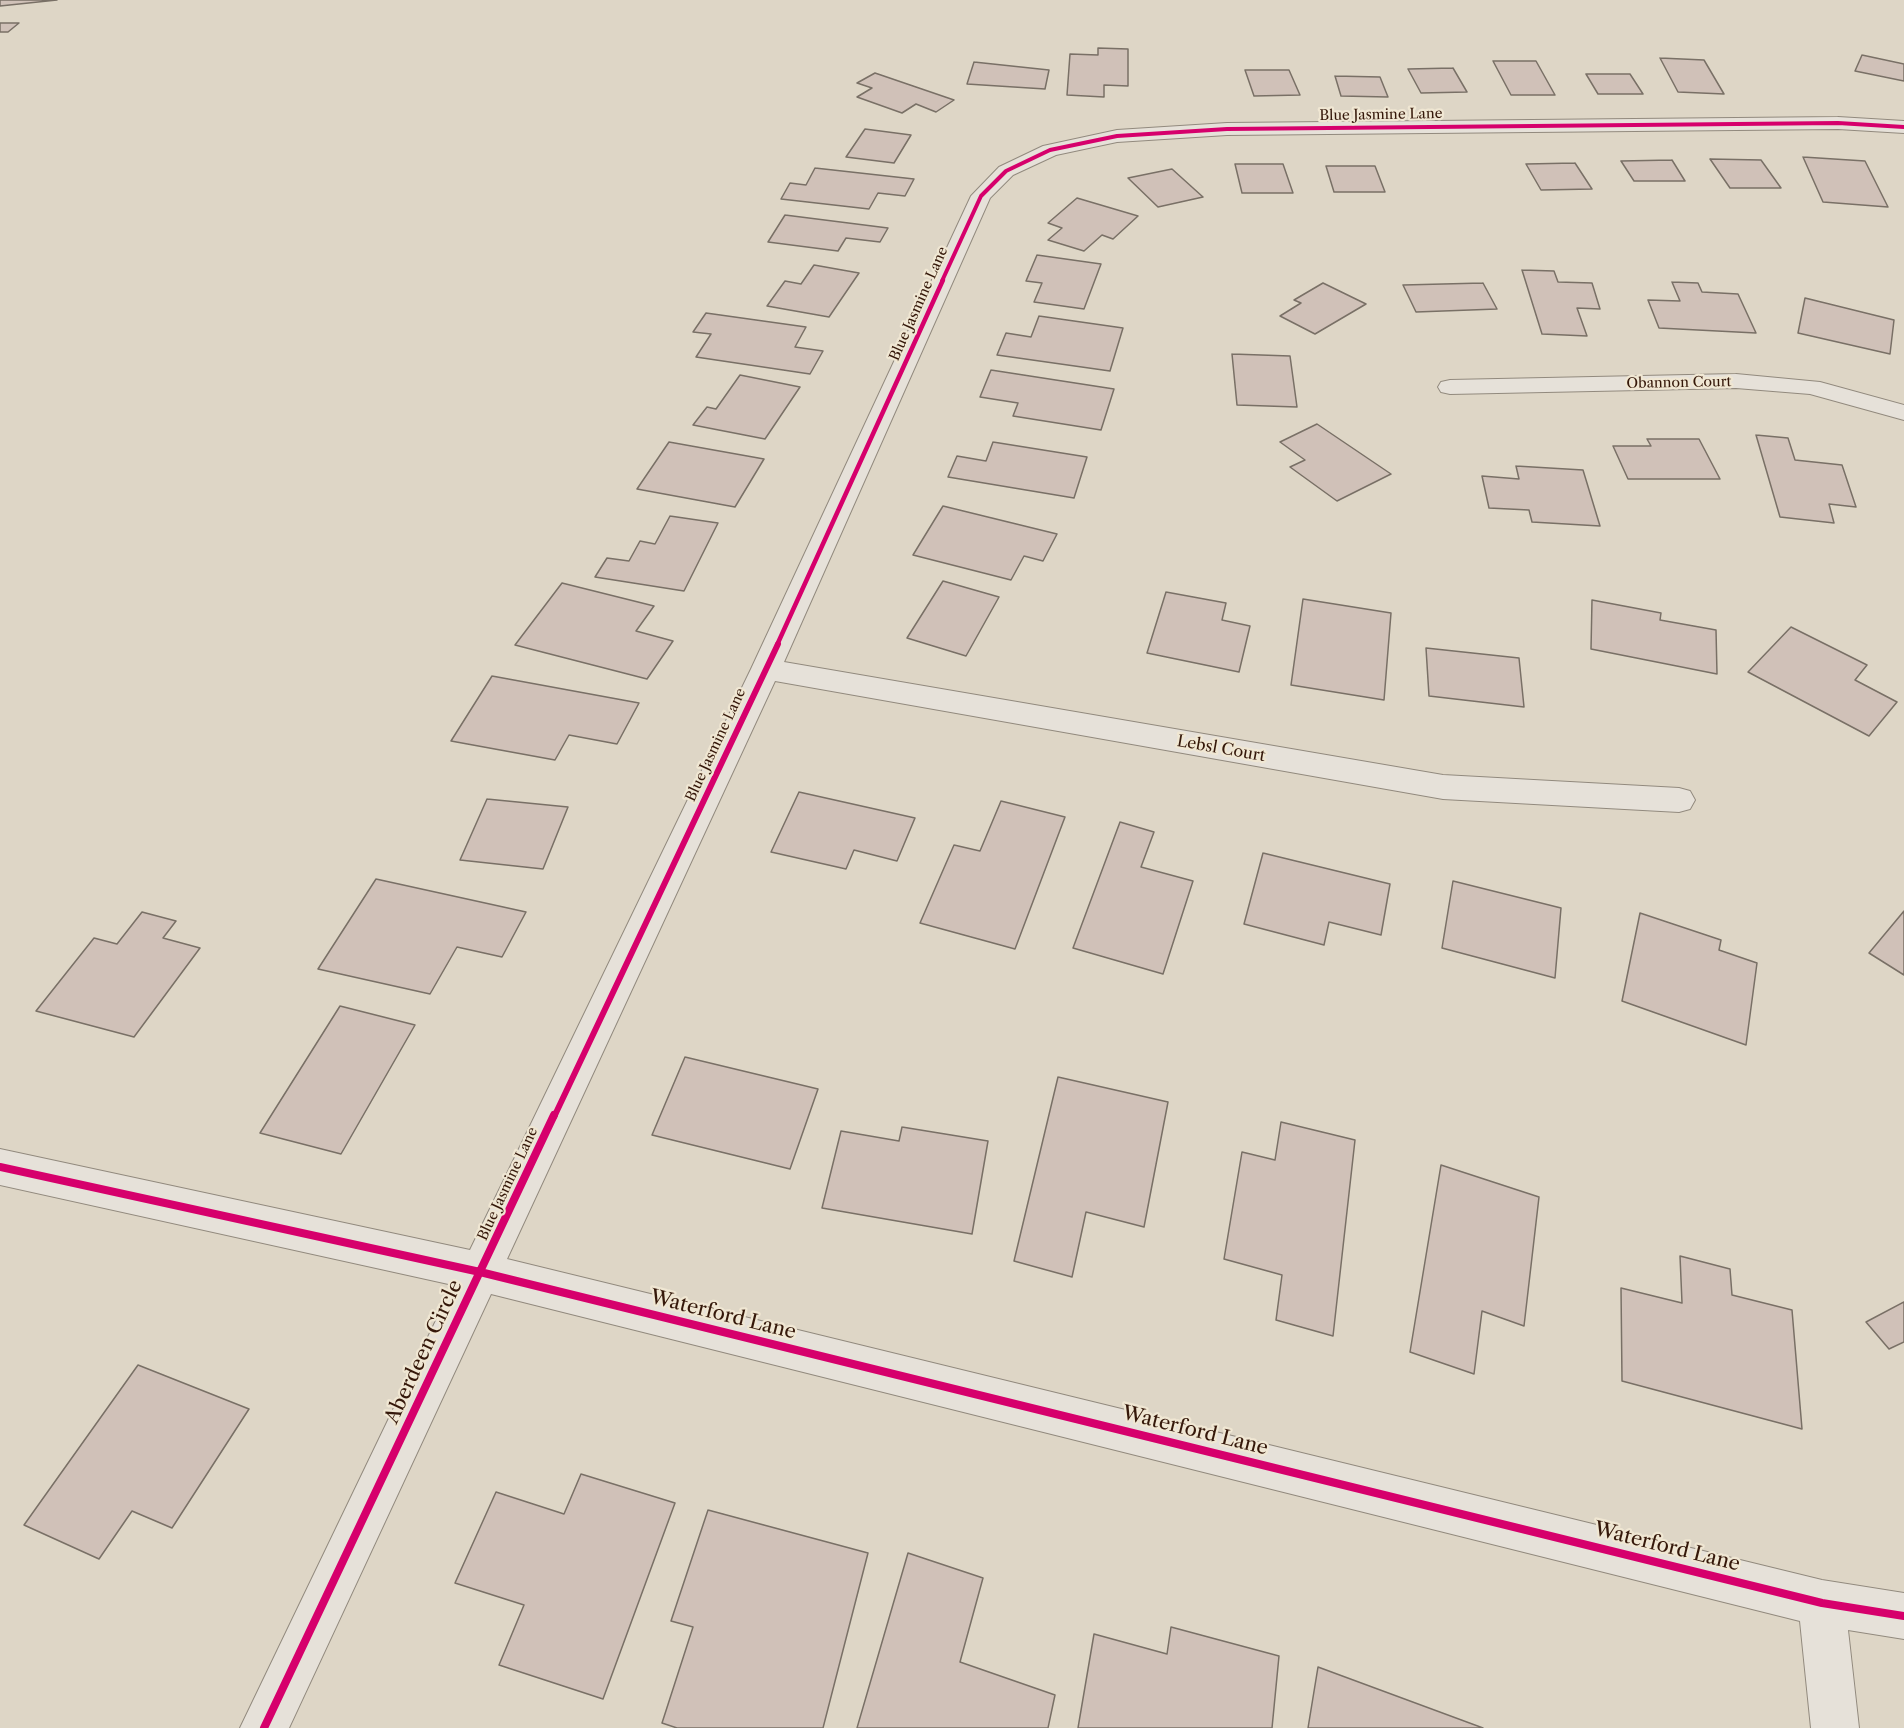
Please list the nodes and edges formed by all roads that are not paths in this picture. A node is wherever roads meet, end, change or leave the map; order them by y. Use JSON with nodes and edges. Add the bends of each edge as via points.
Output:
{"nodes":[{"id":1,"x":1904,"y":127,"type":"edge"},
{"id":2,"x":1450,"y":387,"type":"dead end"},
{"id":3,"x":1904,"y":413,"type":"edge"},
{"id":4,"x":766,"y":669,"type":"junction"},
{"id":5,"x":1679,"y":800,"type":"dead end"},
{"id":6,"x":0,"y":1167,"type":"edge"},
{"id":7,"x":480,"y":1272,"type":"junction"},
{"id":8,"x":1822,"y":1603,"type":"junction"},
{"id":9,"x":1904,"y":1616,"type":"edge"},
{"id":10,"x":264,"y":1728,"type":"edge"},
{"id":11,"x":1834,"y":1728,"type":"edge"}],
"edges":[{"from":1,"to":4,"type":"street","name":"Blue Jasmine Lane","via":[[1838,123],[1227,129],[1117,136],[1041,146],[1006,171],[981,196]]},
{"from":2,"to":3,"type":"street","name":"Obannon Court","via":[[1736,381],[1811,387]]},
{"from":4,"to":5,"type":"street","name":"Lebsl Court","via":[[1443,787]]},
{"from":4,"to":7,"type":"street","name":"Blue Jasmine Lane"},
{"from":6,"to":7,"type":"street","name":"Aberdeen Circle"},
{"from":7,"to":8,"type":"street","name":"Waterford Lane"},
{"from":7,"to":10,"type":"street","name":"Aberdeen Circle"},
{"from":8,"to":9,"type":"street","name":"Waterford Lane"},
{"from":8,"to":11,"type":"street"}]}
